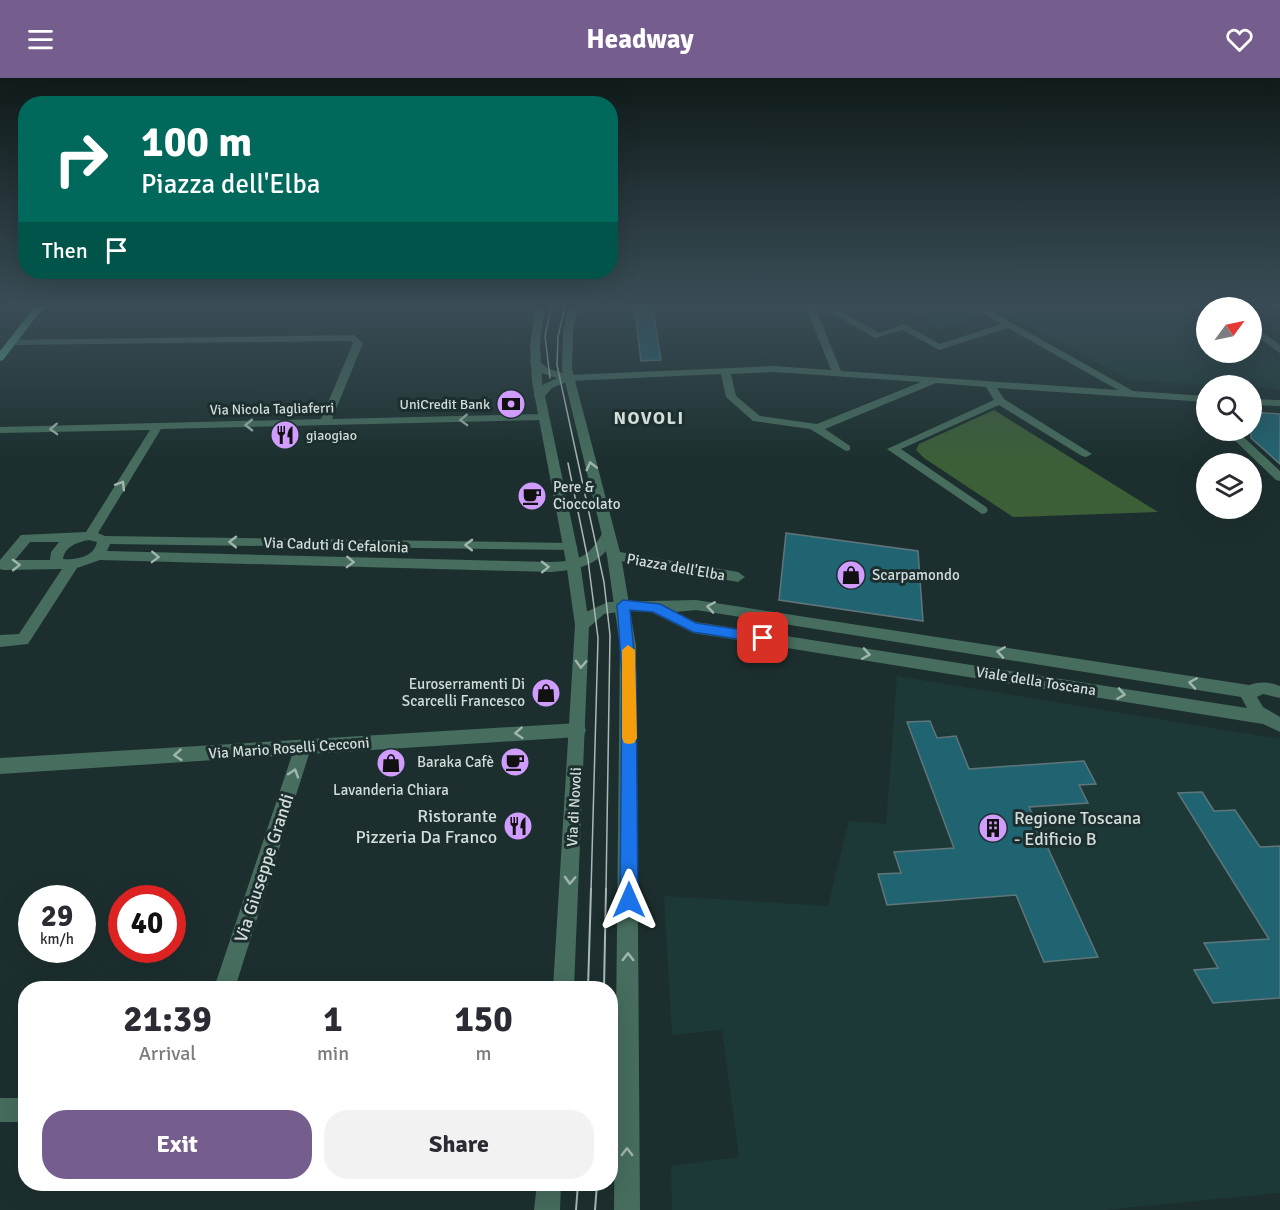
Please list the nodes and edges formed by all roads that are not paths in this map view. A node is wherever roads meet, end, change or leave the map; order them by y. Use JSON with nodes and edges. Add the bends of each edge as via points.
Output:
{"nodes":[{"id":1,"x":352,"y":357,"type":"edge"},
{"id":2,"x":534,"y":357,"type":"edge"},
{"id":3,"x":566,"y":357,"type":"edge"},
{"id":4,"x":830,"y":357,"type":"edge"},
{"id":5,"x":1066,"y":357,"type":"edge"},
{"id":6,"x":534,"y":360,"type":"junction"},
{"id":7,"x":725,"y":370,"type":"junction"},
{"id":8,"x":837,"y":373,"type":"junction"},
{"id":9,"x":569,"y":378,"type":"junction"},
{"id":10,"x":936,"y":380,"type":"junction"},
{"id":11,"x":990,"y":385,"type":"junction"},
{"id":12,"x":1132,"y":393,"type":"junction"},
{"id":13,"x":538,"y":396,"type":"junction"},
{"id":14,"x":1194,"y":398,"type":"edge"},
{"id":15,"x":1000,"y":401,"type":"junction"},
{"id":16,"x":1262,"y":402,"type":"edge"},
{"id":17,"x":1280,"y":403,"type":"edge"},
{"id":18,"x":544,"y":417,"type":"junction"},
{"id":19,"x":324,"y":424,"type":"junction"},
{"id":20,"x":158,"y":426,"type":"junction"},
{"id":21,"x":817,"y":428,"type":"junction"},
{"id":22,"x":0,"y":430,"type":"edge"},
{"id":23,"x":1241,"y":441,"type":"edge"},
{"id":24,"x":846,"y":448,"type":"dead end"},
{"id":25,"x":1086,"y":454,"type":"dead end"},
{"id":26,"x":1280,"y":477,"type":"edge"},
{"id":27,"x":982,"y":510,"type":"dead end"},
{"id":28,"x":608,"y":535,"type":"junction"},
{"id":29,"x":84,"y":536,"type":"junction"},
{"id":30,"x":104,"y":540,"type":"junction"},
{"id":31,"x":570,"y":546,"type":"junction"},
{"id":32,"x":97,"y":555,"type":"junction"},
{"id":33,"x":614,"y":556,"type":"junction"},
{"id":34,"x":68,"y":564,"type":"junction"},
{"id":35,"x":574,"y":565,"type":"junction"},
{"id":36,"x":738,"y":577,"type":"dead end"},
{"id":37,"x":623,"y":605,"type":"junction"},
{"id":38,"x":655,"y":608,"type":"junction"},
{"id":39,"x":582,"y":625,"type":"junction"},
{"id":40,"x":0,"y":641,"type":"edge"},
{"id":41,"x":1251,"y":692,"type":"junction"},
{"id":42,"x":1280,"y":692,"type":"edge"},
{"id":43,"x":1264,"y":717,"type":"junction"},
{"id":44,"x":1280,"y":725,"type":"edge"},
{"id":45,"x":578,"y":730,"type":"junction"},
{"id":46,"x":303,"y":747,"type":"junction"},
{"id":47,"x":0,"y":766,"type":"edge"},
{"id":48,"x":227,"y":981,"type":"edge"},
{"id":49,"x":564,"y":981,"type":"edge"},
{"id":50,"x":0,"y":1110,"type":"edge"},
{"id":51,"x":18,"y":1110,"type":"edge"},
{"id":52,"x":548,"y":1191,"type":"edge"},
{"id":53,"x":547,"y":1210,"type":"edge"},
{"id":54,"x":627,"y":1210,"type":"edge"}],
"edges":[{"from":1,"to":19,"type":"street"},
{"from":2,"to":6,"type":"street","name":"Via di Novoli"},
{"from":3,"to":9,"type":"street"},
{"from":4,"to":8,"type":"street"},
{"from":5,"to":12,"type":"street"},
{"from":6,"to":9,"type":"street","via":[[550,373]]},
{"from":6,"to":13,"type":"street","name":"Via di Novoli"},
{"from":7,"to":8,"type":"street"},
{"from":7,"to":9,"type":"street"},
{"from":7,"to":21,"type":"street","via":[[730,397],[757,419]]},
{"from":8,"to":10,"type":"street"},
{"from":9,"to":13,"type":"street","via":[[551,383]]},
{"from":28,"to":9,"type":"street","one_way":true},
{"from":10,"to":11,"type":"street"},
{"from":10,"to":21,"type":"street"},
{"from":11,"to":12,"type":"street"},
{"from":11,"to":15,"type":"street"},
{"from":12,"to":14,"type":"street"},
{"from":13,"to":18,"type":"street","name":"Via di Novoli"},
{"from":15,"to":25,"type":"street"},
{"from":15,"to":27,"type":"street","via":[[893,449]]},
{"from":16,"to":17,"type":"street"},
{"from":18,"to":19,"type":"street","name":"Via Nicola Tagliaferri","one_way":true},
{"from":18,"to":31,"type":"street","name":"Via di Novoli"},
{"from":19,"to":20,"type":"street","name":"Via Nicola Tagliaferri","one_way":true},
{"from":20,"to":22,"type":"street","name":"Via Nicola Tagliaferri","one_way":true},
{"from":29,"to":20,"type":"street","one_way":true},
{"from":21,"to":24,"type":"street"},
{"from":23,"to":26,"type":"street"},
{"from":28,"to":33,"type":"street"},
{"from":28,"to":35,"type":"street","via":[[598,554]]},
{"from":29,"to":30,"type":"street","name":"Via Caduti di Cefalonia"},
{"from":29,"to":34,"type":"street","via":[[69,541],[57,552],[56,557]]},
{"from":29,"to":34,"type":"street","one_way":true,"via":[[26,538],[3,565]]},
{"from":31,"to":30,"type":"street","name":"Via Caduti di Cefalonia","one_way":true},
{"from":30,"to":32,"type":"street"},
{"from":31,"to":35,"type":"street","name":"Via di Novoli"},
{"from":32,"to":34,"type":"street"},
{"from":32,"to":35,"type":"street","name":"Via Caduti di Cefalonia","one_way":true},
{"from":33,"to":36,"type":"street","name":"Piazza dell'Elba"},
{"from":33,"to":37,"type":"street"},
{"from":34,"to":40,"type":"street","via":[[23,640]]},
{"from":35,"to":39,"type":"street","name":"Via di Novoli"},
{"from":37,"to":38,"type":"street"},
{"from":37,"to":39,"type":"street","via":[[598,610]]},
{"from":54,"to":37,"type":"street","one_way":true,"via":[[629,696]]},
{"from":41,"to":38,"type":"street","name":"Viale della Toscana","one_way":true,"via":[[696,605]]},
{"from":38,"to":43,"type":"street","name":"Viale della Toscana","one_way":true,"via":[[693,627]]},
{"from":39,"to":45,"type":"street","name":"Via di Novoli","one_way":true},
{"from":41,"to":42,"type":"street","name":"Viale della Toscana","via":[[1262,687]]},
{"from":41,"to":43,"type":"street","via":[[1252,706]]},
{"from":43,"to":44,"type":"street","name":"Viale della Toscana"},
{"from":45,"to":46,"type":"street","name":"Via Mario Roselli Cecconi","one_way":true},
{"from":45,"to":49,"type":"street","name":"Via di Novoli","one_way":true},
{"from":46,"to":47,"type":"street","name":"Via Mario Roselli Cecconi","one_way":true},
{"from":48,"to":46,"type":"street","name":"Via Giuseppe Grandi","one_way":true},
{"from":50,"to":51,"type":"street"},
{"from":52,"to":53,"type":"street"}]}
